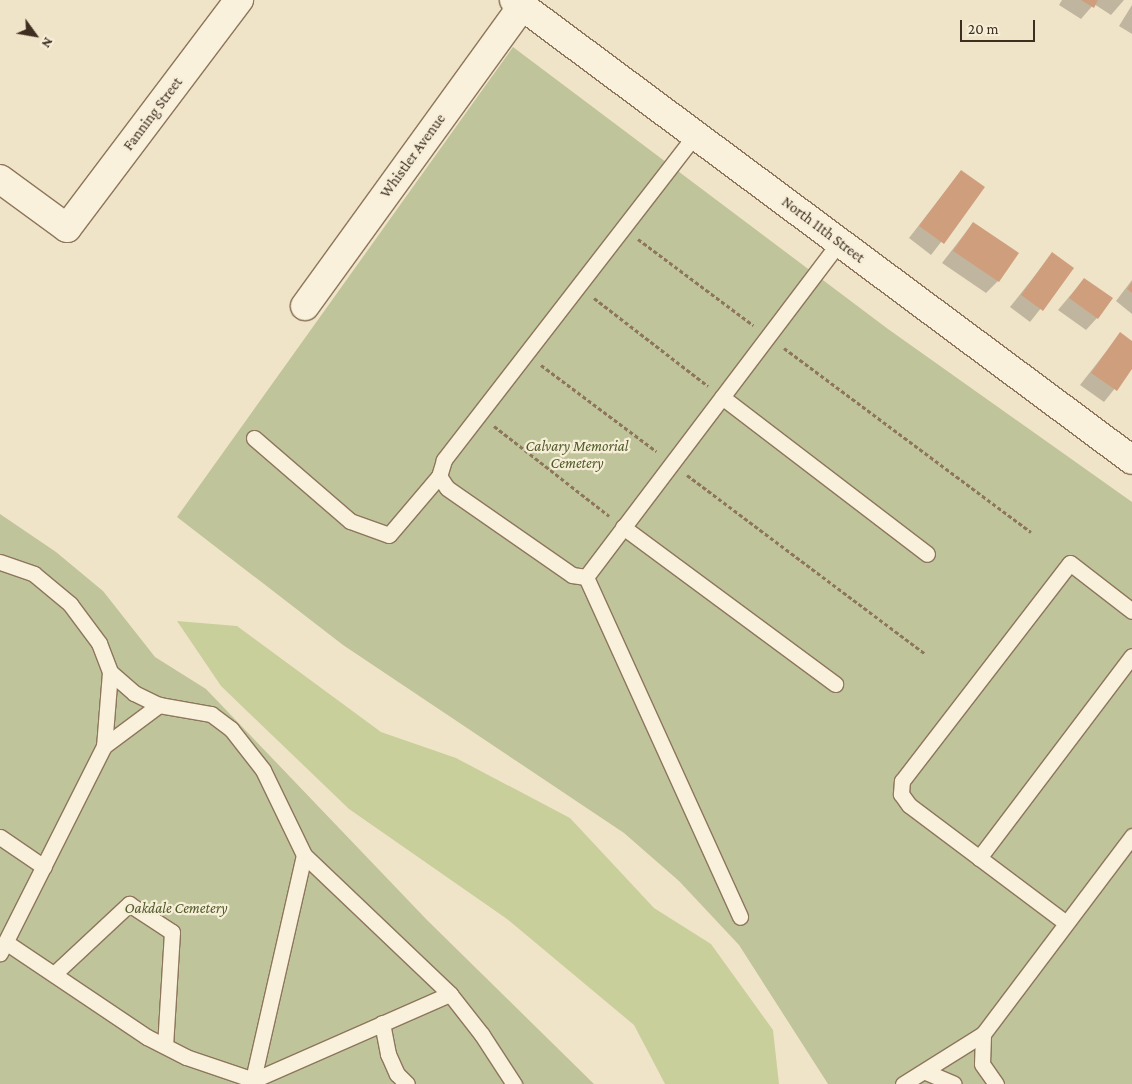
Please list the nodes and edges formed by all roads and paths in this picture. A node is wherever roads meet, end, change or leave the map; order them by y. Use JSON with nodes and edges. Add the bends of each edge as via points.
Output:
{"nodes":[{"id":1,"x":238,"y":0,"type":"edge"},
{"id":2,"x":518,"y":3,"type":"edge"},
{"id":3,"x":695,"y":135,"type":"junction"},
{"id":4,"x":0,"y":179,"type":"edge"},
{"id":5,"x":623,"y":228,"type":"junction"},
{"id":6,"x":838,"y":242,"type":"junction"},
{"id":7,"x":578,"y":286,"type":"junction"},
{"id":8,"x":305,"y":306,"type":"dead end"},
{"id":9,"x":768,"y":336,"type":"junction"},
{"id":10,"x":526,"y":354,"type":"junction"},
{"id":11,"x":722,"y":397,"type":"junction"},
{"id":12,"x":479,"y":415,"type":"junction"},
{"id":13,"x":254,"y":438,"type":"dead end"},
{"id":14,"x":1130,"y":455,"type":"edge"},
{"id":15,"x":672,"y":463,"type":"junction"},
{"id":16,"x":439,"y":476,"type":"junction"},
{"id":17,"x":623,"y":527,"type":"junction"},
{"id":18,"x":1031,"y":532,"type":"dead end"},
{"id":19,"x":927,"y":554,"type":"dead end"},
{"id":20,"x":0,"y":562,"type":"edge"},
{"id":21,"x":586,"y":577,"type":"junction"},
{"id":22,"x":1132,"y":611,"type":"edge"},
{"id":23,"x":925,"y":654,"type":"dead end"},
{"id":24,"x":1132,"y":656,"type":"edge"},
{"id":25,"x":110,"y":672,"type":"junction"},
{"id":26,"x":835,"y":684,"type":"dead end"},
{"id":27,"x":159,"y":705,"type":"junction"},
{"id":28,"x":104,"y":746,"type":"junction"},
{"id":29,"x":0,"y":836,"type":"edge"},
{"id":30,"x":1132,"y":836,"type":"edge"},
{"id":31,"x":304,"y":856,"type":"junction"},
{"id":32,"x":979,"y":858,"type":"junction"},
{"id":33,"x":44,"y":867,"type":"junction"},
{"id":34,"x":740,"y":917,"type":"dead end"},
{"id":35,"x":1066,"y":924,"type":"junction"},
{"id":36,"x":3,"y":948,"type":"edge"},
{"id":37,"x":54,"y":974,"type":"junction"},
{"id":38,"x":450,"y":994,"type":"junction"},
{"id":39,"x":382,"y":1023,"type":"junction"},
{"id":40,"x":983,"y":1034,"type":"junction"},
{"id":41,"x":165,"y":1046,"type":"junction"},
{"id":42,"x":926,"y":1072,"type":"junction"},
{"id":43,"x":253,"y":1082,"type":"edge"},
{"id":44,"x":407,"y":1084,"type":"edge"},
{"id":45,"x":514,"y":1084,"type":"edge"},
{"id":46,"x":903,"y":1084,"type":"edge"},
{"id":47,"x":954,"y":1084,"type":"edge"},
{"id":48,"x":996,"y":1084,"type":"edge"}],
"edges":[{"from":1,"to":4,"type":"street","name":"Fanning Street","via":[[67,228]]},
{"from":2,"to":3,"type":"street","name":"North 11th Street"},
{"from":2,"to":8,"type":"street","name":"Whistler Avenue"},
{"from":3,"to":5,"type":"lane"},
{"from":3,"to":6,"type":"street","name":"North 11th Street"},
{"from":5,"to":7,"type":"lane"},
{"from":5,"to":9,"type":"path"},
{"from":6,"to":9,"type":"lane"},
{"from":6,"to":14,"type":"street","name":"North 11th Street"},
{"from":7,"to":10,"type":"lane"},
{"from":7,"to":11,"type":"path"},
{"from":9,"to":11,"type":"lane"},
{"from":9,"to":18,"type":"path"},
{"from":10,"to":12,"type":"lane"},
{"from":10,"to":15,"type":"path"},
{"from":11,"to":15,"type":"lane"},
{"from":11,"to":19,"type":"lane"},
{"from":12,"to":16,"type":"lane","via":[[444,460]]},
{"from":12,"to":17,"type":"path"},
{"from":13,"to":16,"type":"lane","via":[[350,521],[389,535]]},
{"from":15,"to":17,"type":"lane"},
{"from":15,"to":23,"type":"path"},
{"from":16,"to":21,"type":"lane","via":[[447,488],[572,575]]},
{"from":17,"to":21,"type":"lane"},
{"from":17,"to":26,"type":"lane"},
{"from":20,"to":25,"type":"lane","via":[[34,574],[70,604],[98,643]]},
{"from":21,"to":34,"type":"lane"},
{"from":22,"to":32,"type":"lane","via":[[1070,563],[902,781],[901,794],[909,806]]},
{"from":24,"to":32,"type":"lane"},
{"from":25,"to":27,"type":"lane","via":[[134,694]]},
{"from":25,"to":28,"type":"lane"},
{"from":27,"to":28,"type":"lane"},
{"from":27,"to":31,"type":"lane","via":[[211,714],[231,730],[263,770]]},
{"from":28,"to":33,"type":"lane"},
{"from":29,"to":33,"type":"lane"},
{"from":30,"to":35,"type":"lane"},
{"from":31,"to":38,"type":"lane"},
{"from":31,"to":43,"type":"lane"},
{"from":32,"to":35,"type":"lane"},
{"from":33,"to":36,"type":"lane"},
{"from":35,"to":40,"type":"lane"},
{"from":36,"to":37,"type":"lane"},
{"from":37,"to":41,"type":"lane"},
{"from":37,"to":41,"type":"lane","via":[[128,904],[172,932]]},
{"from":38,"to":39,"type":"lane"},
{"from":38,"to":45,"type":"lane"},
{"from":39,"to":43,"type":"lane"},
{"from":39,"to":44,"type":"lane","via":[[388,1054],[397,1074]]},
{"from":40,"to":42,"type":"lane"},
{"from":40,"to":48,"type":"lane","via":[[982,1064]]},
{"from":41,"to":43,"type":"lane"},
{"from":42,"to":46,"type":"lane"},
{"from":42,"to":47,"type":"lane"}]}
